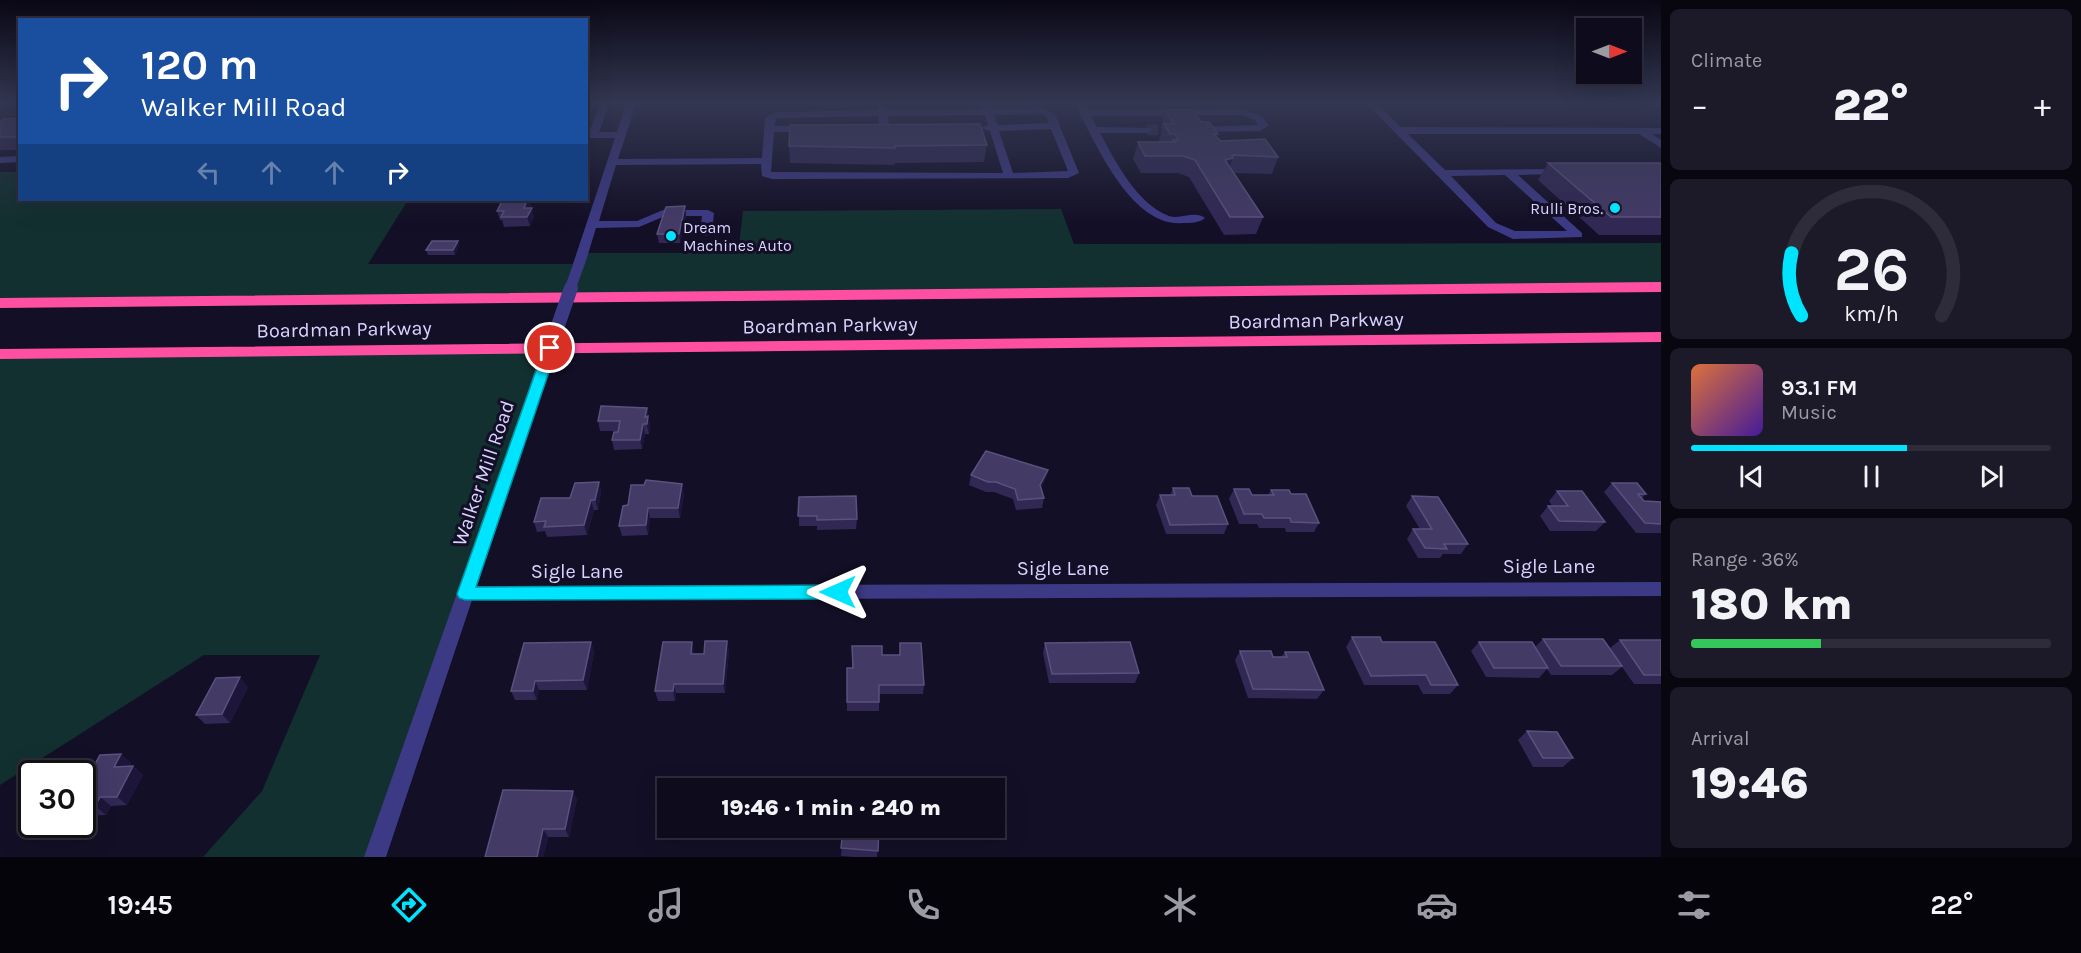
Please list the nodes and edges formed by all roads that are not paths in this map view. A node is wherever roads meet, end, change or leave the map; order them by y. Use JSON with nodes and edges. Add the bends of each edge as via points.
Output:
{"nodes":[{"id":1,"x":618,"y":144,"type":"edge"},
{"id":2,"x":769,"y":144,"type":"edge"},
{"id":3,"x":999,"y":144,"type":"edge"},
{"id":4,"x":1062,"y":144,"type":"edge"},
{"id":5,"x":1102,"y":144,"type":"edge"},
{"id":6,"x":1412,"y":144,"type":"edge"},
{"id":7,"x":18,"y":159,"type":"edge"},
{"id":8,"x":0,"y":160,"type":"edge"},
{"id":9,"x":767,"y":161,"type":"junction"},
{"id":10,"x":612,"y":162,"type":"junction"},
{"id":11,"x":1570,"y":171,"type":"edge"},
{"id":12,"x":1508,"y":172,"type":"junction"},
{"id":13,"x":1442,"y":173,"type":"junction"},
{"id":14,"x":1009,"y":176,"type":"junction"},
{"id":15,"x":1199,"y":218,"type":"dead end"},
{"id":16,"x":591,"y":225,"type":"junction"},
{"id":17,"x":706,"y":232,"type":"dead end"},
{"id":18,"x":1661,"y":287,"type":"edge"},
{"id":19,"x":0,"y":303,"type":"edge"},
{"id":20,"x":1661,"y":337,"type":"edge"},
{"id":21,"x":0,"y":354,"type":"edge"},
{"id":22,"x":1661,"y":588,"type":"edge"},
{"id":23,"x":465,"y":594,"type":"junction"},
{"id":24,"x":375,"y":857,"type":"edge"}],
"edges":[{"from":1,"to":10,"type":"street","name":"Walker Mill Road"},
{"from":2,"to":9,"type":"street"},
{"from":3,"to":14,"type":"street"},
{"from":4,"to":14,"type":"street","via":[[1074,172]]},
{"from":5,"to":15,"type":"street","via":[[1116,170],[1148,208],[1168,219]]},
{"from":6,"to":13,"type":"street"},
{"from":7,"to":8,"type":"street"},
{"from":9,"to":10,"type":"street"},
{"from":9,"to":14,"type":"street","via":[[766,174],[772,176]]},
{"from":10,"to":16,"type":"street","name":"Walker Mill Road"},
{"from":11,"to":12,"type":"street"},
{"from":12,"to":13,"type":"street"},
{"from":12,"to":13,"type":"street","via":[[1578,235],[1513,235],[1492,225]]},
{"from":16,"to":17,"type":"street","via":[[639,224],[663,213],[708,213]]},
{"from":16,"to":23,"type":"street","name":"Walker Mill Road","bridge":true},
{"from":18,"to":19,"type":"highway","name":"Boardman Parkway"},
{"from":20,"to":21,"type":"highway","name":"Boardman Parkway"},
{"from":22,"to":23,"type":"street","name":"Sigle Lane"},
{"from":23,"to":24,"type":"street","name":"Walker Mill Road"}]}
